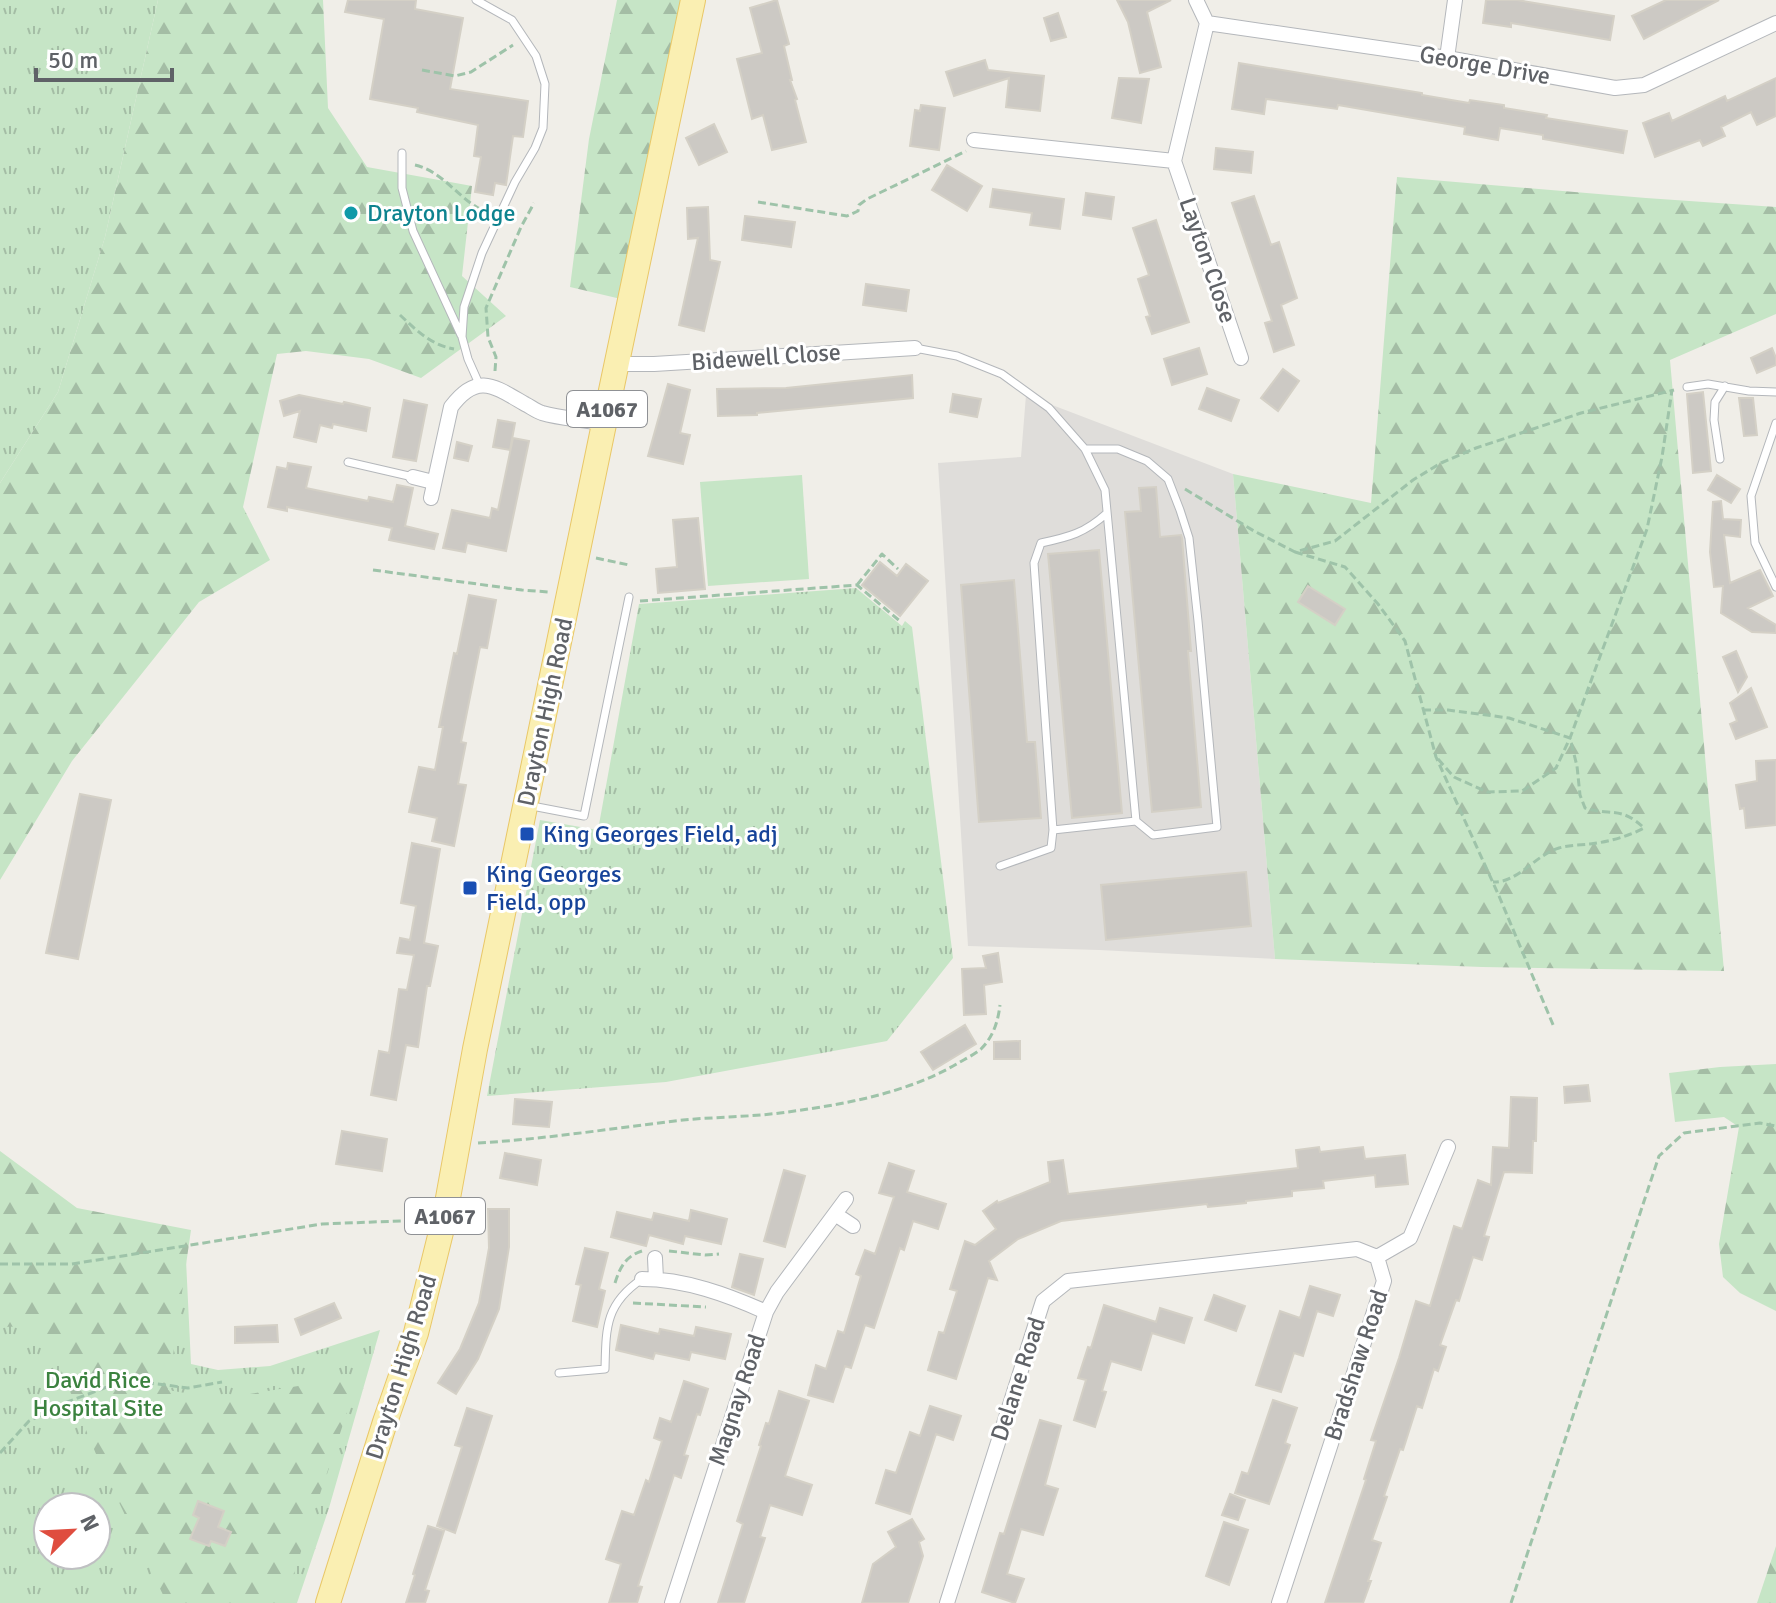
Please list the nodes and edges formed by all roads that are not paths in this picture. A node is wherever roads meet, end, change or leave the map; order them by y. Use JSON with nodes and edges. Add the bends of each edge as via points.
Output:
{"nodes":[{"id":1,"x":476,"y":0,"type":"edge"},
{"id":2,"x":693,"y":0,"type":"edge"},
{"id":3,"x":1196,"y":0,"type":"edge"},
{"id":4,"x":1455,"y":0,"type":"edge"},
{"id":5,"x":1207,"y":23,"type":"junction"},
{"id":6,"x":1776,"y":23,"type":"edge"},
{"id":7,"x":1447,"y":58,"type":"junction"},
{"id":8,"x":974,"y":140,"type":"road end"},
{"id":9,"x":402,"y":153,"type":"dead end"},
{"id":10,"x":1174,"y":161,"type":"junction"},
{"id":11,"x":462,"y":337,"type":"junction"},
{"id":12,"x":915,"y":348,"type":"joint"},
{"id":13,"x":1241,"y":358,"type":"dead end"},
{"id":14,"x":616,"y":364,"type":"junction"},
{"id":15,"x":485,"y":386,"type":"junction"},
{"id":16,"x":1725,"y":386,"type":"junction"},
{"id":17,"x":1687,"y":387,"type":"road end"},
{"id":18,"x":1776,"y":392,"type":"edge"},
{"id":19,"x":1776,"y":423,"type":"edge"},
{"id":20,"x":604,"y":424,"type":"junction"},
{"id":21,"x":1085,"y":449,"type":"junction"},
{"id":22,"x":1720,"y":459,"type":"dead end"},
{"id":23,"x":348,"y":462,"type":"dead end"},
{"id":24,"x":413,"y":477,"type":"joint"},
{"id":25,"x":433,"y":482,"type":"junction"},
{"id":26,"x":431,"y":498,"type":"dead end"},
{"id":27,"x":1107,"y":513,"type":"junction"},
{"id":28,"x":1776,"y":587,"type":"edge"},
{"id":29,"x":629,"y":599,"type":"road end"},
{"id":30,"x":526,"y":804,"type":"junction"},
{"id":31,"x":1136,"y":821,"type":"junction"},
{"id":32,"x":1053,"y":830,"type":"junction"},
{"id":33,"x":1000,"y":866,"type":"dead end"},
{"id":34,"x":1448,"y":1147,"type":"dead end"},
{"id":35,"x":846,"y":1199,"type":"dead end"},
{"id":36,"x":835,"y":1214,"type":"junction"},
{"id":37,"x":853,"y":1226,"type":"dead end"},
{"id":38,"x":1377,"y":1257,"type":"junction"},
{"id":39,"x":655,"y":1258,"type":"dead end"},
{"id":40,"x":649,"y":1279,"type":"junction"},
{"id":41,"x":766,"y":1312,"type":"junction"},
{"id":42,"x":559,"y":1373,"type":"dead end"},
{"id":43,"x":328,"y":1603,"type":"edge"},
{"id":44,"x":672,"y":1603,"type":"edge"},
{"id":45,"x":947,"y":1603,"type":"edge"},
{"id":46,"x":1279,"y":1603,"type":"edge"}],
"edges":[{"from":1,"to":11,"type":"lane","via":[[512,20],[536,56],[545,84],[543,128],[482,253],[464,307]]},
{"from":2,"to":14,"type":"main road","name":"Drayton High Road","number":"A1067"},
{"from":3,"to":5,"type":"street"},
{"from":4,"to":7,"type":"street"},
{"from":5,"to":7,"type":"street","name":"George Drive"},
{"from":5,"to":10,"type":"street"},
{"from":6,"to":7,"type":"street","name":"George Drive","via":[[1644,85],[1615,88]]},
{"from":8,"to":10,"type":"street"},
{"from":9,"to":11,"type":"lane","via":[[402,188],[413,231]]},
{"from":10,"to":13,"type":"street","name":"Layton Close"},
{"from":11,"to":15,"type":"lane"},
{"from":12,"to":14,"type":"street","name":"Bidewell Close"},
{"from":12,"to":21,"type":"lane","via":[[957,356],[1002,374],[1049,408]]},
{"from":14,"to":20,"type":"main road","name":"Drayton High Road","number":"A1067"},
{"from":15,"to":20,"type":"street","via":[[540,413]]},
{"from":15,"to":25,"type":"street","via":[[469,388],[451,407]]},
{"from":16,"to":17,"type":"lane"},
{"from":16,"to":18,"type":"lane"},
{"from":16,"to":22,"type":"lane","via":[[1715,402]]},
{"from":19,"to":28,"type":"lane","via":[[1751,496],[1755,543]]},
{"from":20,"to":30,"type":"main road","name":"Drayton High Road","number":"A1067"},
{"from":21,"to":27,"type":"lane","via":[[1105,490]]},
{"from":21,"to":31,"type":"lane","via":[[1118,449],[1147,461],[1168,479],[1189,538],[1217,827],[1153,835]]},
{"from":23,"to":24,"type":"lane"},
{"from":24,"to":25,"type":"street"},
{"from":25,"to":26,"type":"street"},
{"from":27,"to":31,"type":"lane"},
{"from":27,"to":32,"type":"lane","via":[[1075,535],[1041,543],[1034,563]]},
{"from":29,"to":30,"type":"lane","via":[[584,816]]},
{"from":30,"to":43,"type":"main road","name":"Drayton High Road","number":"A1067","via":[[444,1220],[416,1333]]},
{"from":31,"to":32,"type":"lane"},
{"from":32,"to":33,"type":"lane","via":[[1051,848]]},
{"from":34,"to":38,"type":"street","name":"Bradshaw Road","via":[[1410,1238]]},
{"from":35,"to":36,"type":"street","name":"Magnay Road"},
{"from":36,"to":37,"type":"street"},
{"from":36,"to":41,"type":"street","name":"Magnay Road"},
{"from":38,"to":45,"type":"street","name":"Delane Road","via":[[1357,1249],[1068,1281],[1043,1301]]},
{"from":38,"to":46,"type":"street","name":"Bradshaw Road","via":[[1384,1281]]},
{"from":39,"to":40,"type":"street"},
{"from":40,"to":41,"type":"street","via":[[690,1285]]},
{"from":40,"to":42,"type":"lane","via":[[632,1286],[609,1317],[605,1369]]},
{"from":41,"to":44,"type":"street","name":"Magnay Road"}]}
